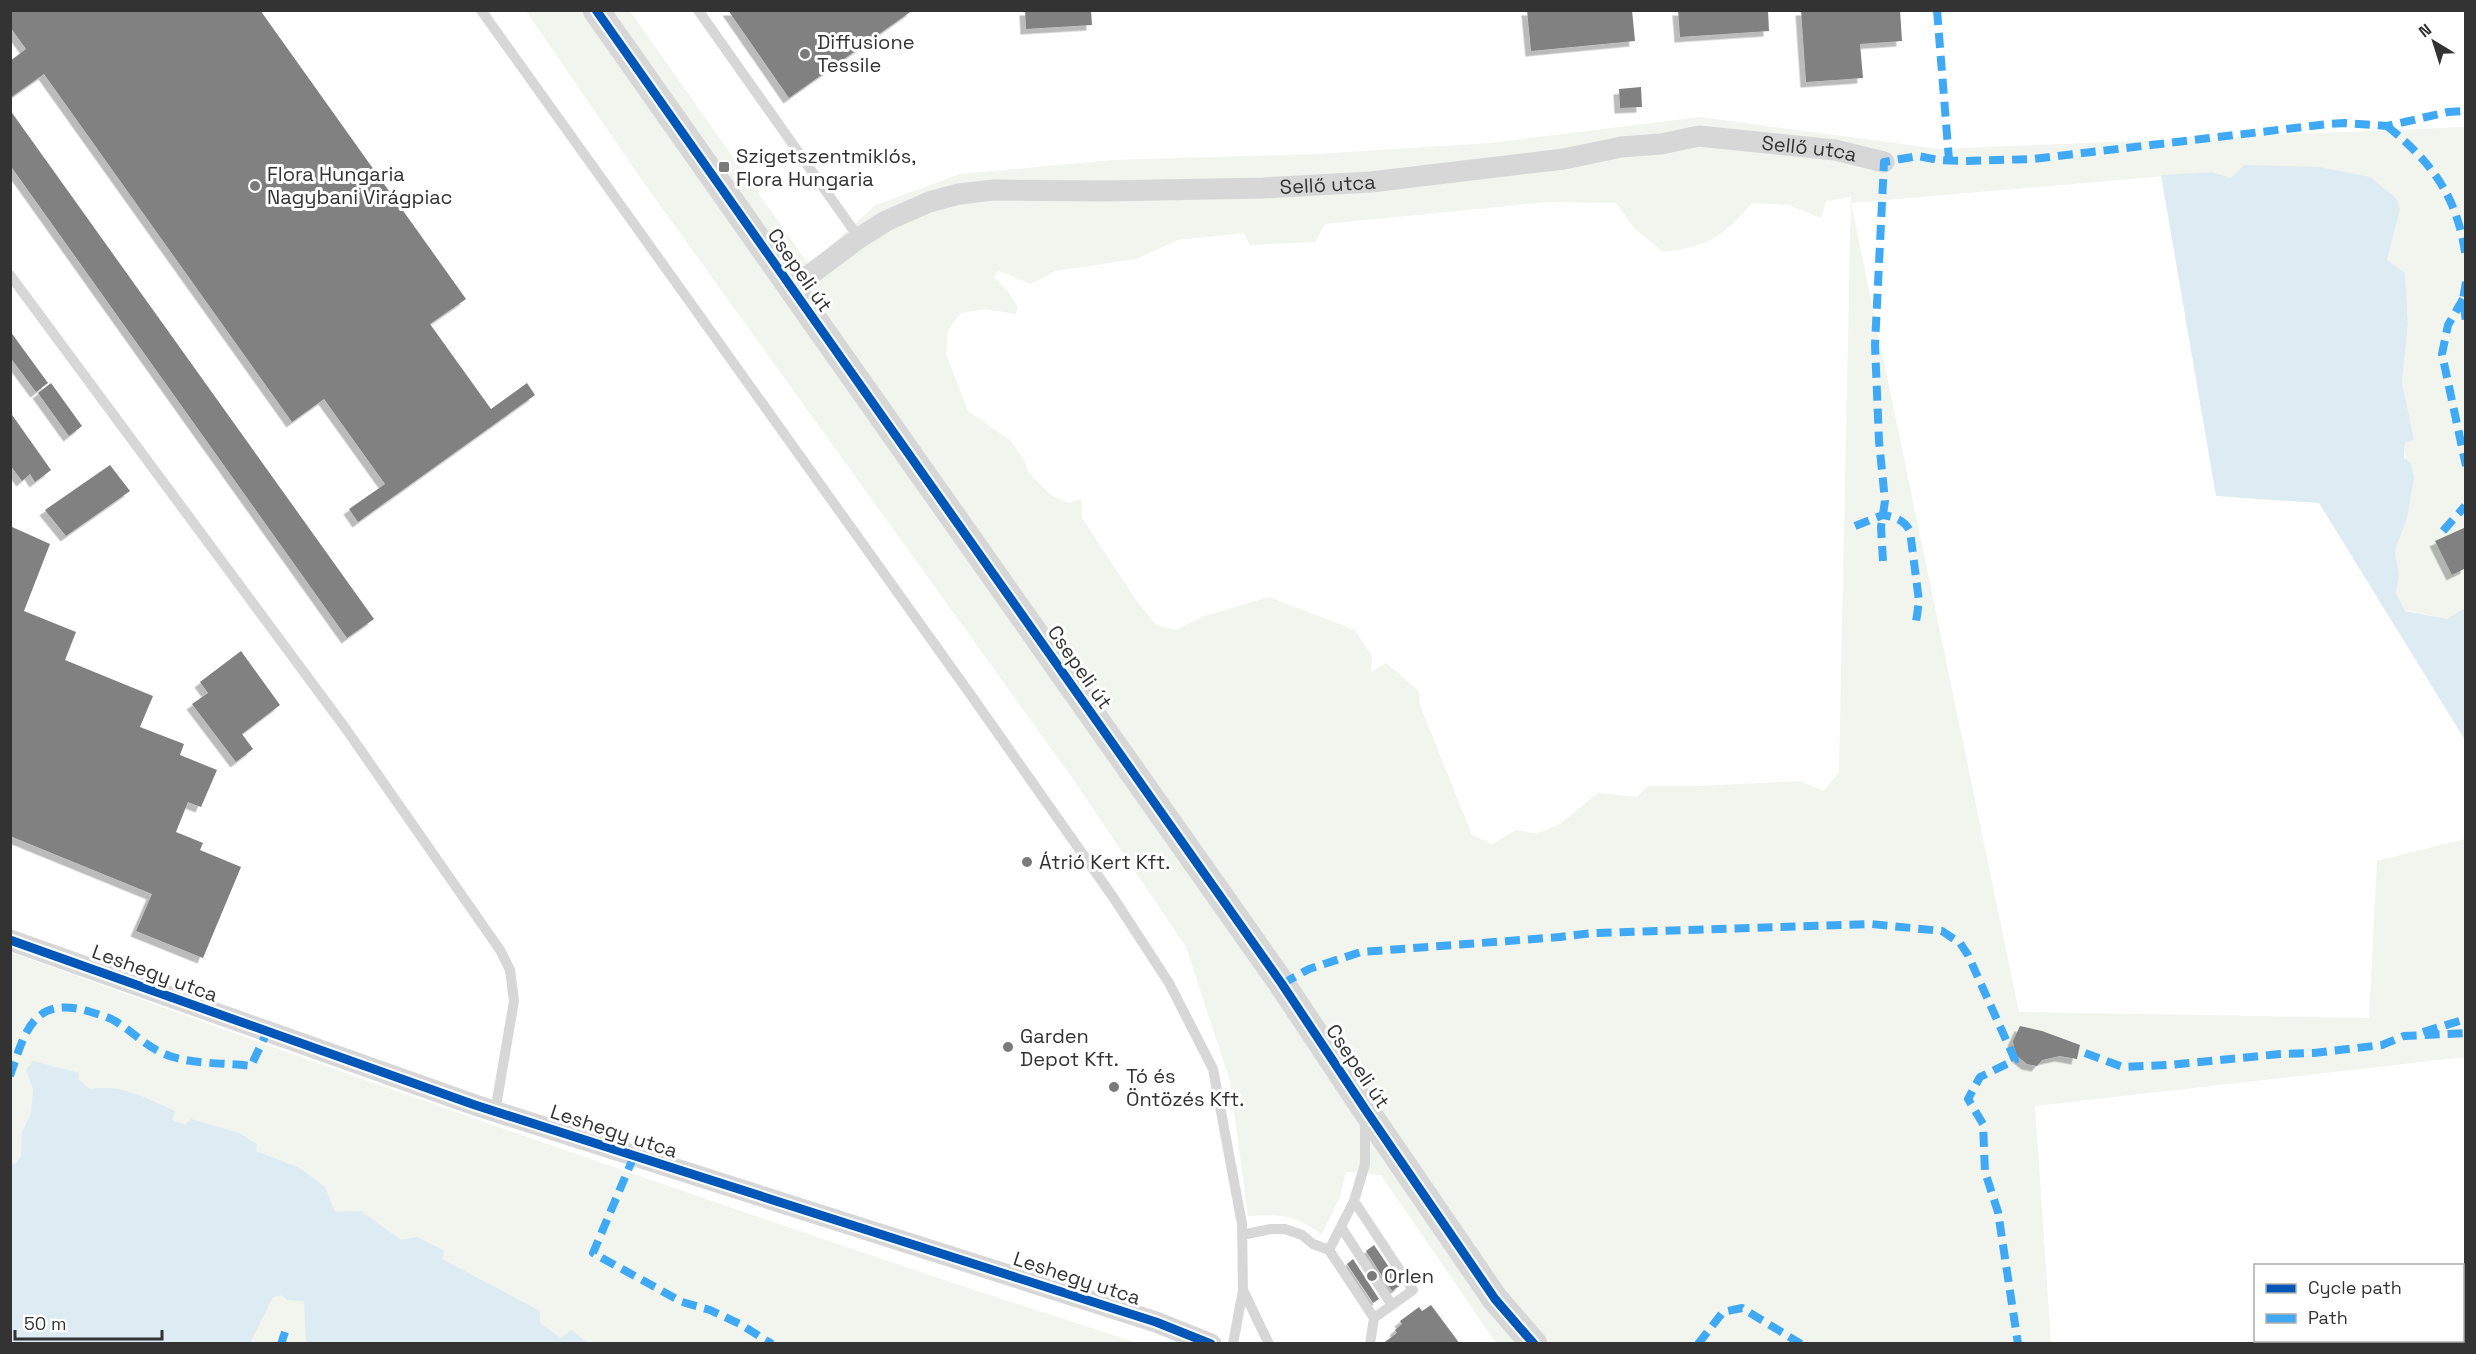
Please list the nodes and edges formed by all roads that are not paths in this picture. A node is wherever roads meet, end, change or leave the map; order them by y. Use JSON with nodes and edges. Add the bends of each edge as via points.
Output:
{"nodes":[{"id":1,"x":481,"y":10,"type":"edge"},
{"id":2,"x":596,"y":10,"type":"edge"},
{"id":3,"x":698,"y":10,"type":"edge"},
{"id":4,"x":1884,"y":162,"type":"dead end"},
{"id":5,"x":859,"y":238,"type":"junction"},
{"id":6,"x":10,"y":275,"type":"edge"},
{"id":7,"x":791,"y":289,"type":"junction"},
{"id":8,"x":10,"y":940,"type":"edge"},
{"id":9,"x":1365,"y":1110,"type":"junction"},
{"id":10,"x":495,"y":1112,"type":"junction"},
{"id":11,"x":1354,"y":1201,"type":"junction"},
{"id":12,"x":1341,"y":1227,"type":"junction"},
{"id":13,"x":1242,"y":1235,"type":"junction"},
{"id":14,"x":1329,"y":1250,"type":"junction"},
{"id":15,"x":1243,"y":1290,"type":"junction"},
{"id":16,"x":1495,"y":1299,"type":"junction"},
{"id":17,"x":1392,"y":1305,"type":"junction"},
{"id":18,"x":1374,"y":1318,"type":"junction"},
{"id":19,"x":1211,"y":1344,"type":"edge"},
{"id":20,"x":1233,"y":1344,"type":"edge"},
{"id":21,"x":1269,"y":1344,"type":"edge"},
{"id":22,"x":1370,"y":1344,"type":"edge"},
{"id":23,"x":1516,"y":1344,"type":"edge"},
{"id":24,"x":1534,"y":1344,"type":"edge"}],
"edges":[{"from":1,"to":13,"type":"lane","via":[[968,691],[1169,983],[1213,1069]]},
{"from":2,"to":7,"type":"street","name":"Csepeli út"},
{"from":3,"to":5,"type":"lane"},
{"from":4,"to":5,"type":"street","name":"Sellő utca","via":[[1835,150],[1699,136],[1564,159],[1371,182],[959,194],[929,202]]},
{"from":5,"to":7,"type":"street","name":"Sellő utca"},
{"from":6,"to":10,"type":"lane","via":[[346,729],[500,950],[510,970],[514,1001]]},
{"from":7,"to":9,"type":"street","name":"Csepeli út","via":[[1282,984]]},
{"from":8,"to":10,"type":"street","name":"Leshegy utca"},
{"from":9,"to":11,"type":"lane","via":[[1365,1164]]},
{"from":9,"to":16,"type":"street","name":"Csepeli út"},
{"from":10,"to":19,"type":"street","name":"Leshegy utca","via":[[1156,1323]]},
{"from":11,"to":12,"type":"lane"},
{"from":11,"to":17,"type":"lane","via":[[1413,1290]]},
{"from":12,"to":14,"type":"lane"},
{"from":12,"to":17,"type":"lane"},
{"from":13,"to":14,"type":"lane","via":[[1271,1228],[1286,1229]]},
{"from":13,"to":15,"type":"lane"},
{"from":14,"to":18,"type":"lane"},
{"from":15,"to":20,"type":"lane"},
{"from":15,"to":21,"type":"lane"},
{"from":16,"to":23,"type":"street","name":"Csepeli út"},
{"from":16,"to":24,"type":"street","name":"Csepeli út"},
{"from":17,"to":18,"type":"lane"},
{"from":18,"to":22,"type":"lane"}]}
